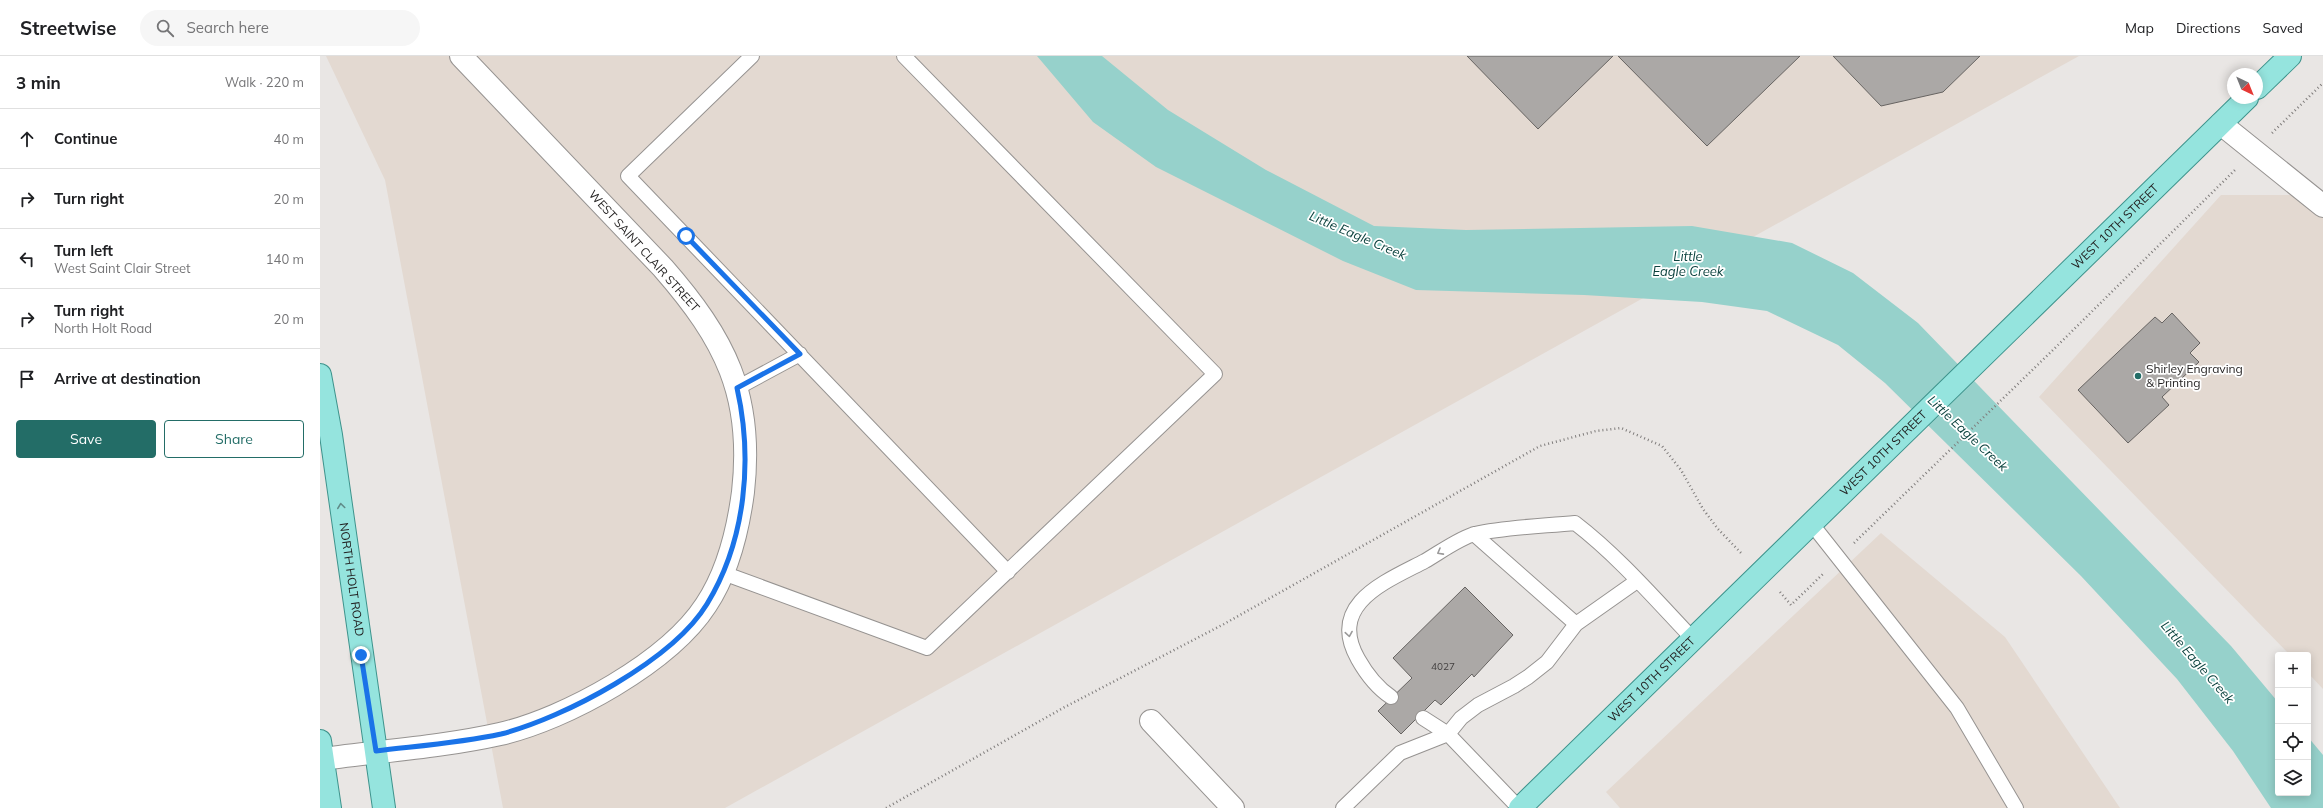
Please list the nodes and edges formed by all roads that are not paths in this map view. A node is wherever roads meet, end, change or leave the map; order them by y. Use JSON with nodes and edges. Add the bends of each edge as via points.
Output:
{"nodes":[{"id":1,"x":461,"y":56,"type":"edge"},
{"id":2,"x":752,"y":56,"type":"edge"},
{"id":3,"x":904,"y":56,"type":"edge"},
{"id":4,"x":2290,"y":56,"type":"edge"},
{"id":5,"x":2263,"y":82,"type":"edge"},
{"id":6,"x":2241,"y":104,"type":"edge"},
{"id":7,"x":2221,"y":124,"type":"junction"},
{"id":8,"x":2323,"y":206,"type":"edge"},
{"id":9,"x":800,"y":354,"type":"junction"},
{"id":10,"x":320,"y":375,"type":"edge"},
{"id":11,"x":737,"y":388,"type":"junction"},
{"id":12,"x":1811,"y":523,"type":"junction"},
{"id":13,"x":1474,"y":534,"type":"junction"},
{"id":14,"x":1008,"y":572,"type":"junction"},
{"id":15,"x":723,"y":573,"type":"junction"},
{"id":16,"x":1637,"y":580,"type":"junction"},
{"id":17,"x":1576,"y":624,"type":"junction"},
{"id":18,"x":1693,"y":639,"type":"junction"},
{"id":19,"x":1392,"y":697,"type":"dead end"},
{"id":20,"x":1423,"y":718,"type":"dead end"},
{"id":21,"x":1151,"y":721,"type":"dead end"},
{"id":22,"x":1448,"y":734,"type":"junction"},
{"id":23,"x":321,"y":750,"type":"edge"},
{"id":24,"x":376,"y":751,"type":"junction"},
{"id":25,"x":330,"y":808,"type":"edge"},
{"id":26,"x":384,"y":808,"type":"edge"},
{"id":27,"x":1233,"y":808,"type":"edge"},
{"id":28,"x":1343,"y":808,"type":"edge"},
{"id":29,"x":1519,"y":808,"type":"edge"},
{"id":30,"x":2016,"y":808,"type":"edge"}],
"edges":[{"from":1,"to":11,"type":"street","name":"WEST SAINT CLAIR STREET","via":[[691,300],[716,336]]},
{"from":2,"to":9,"type":"lane","via":[[628,176]]},
{"from":3,"to":14,"type":"lane","via":[[1215,374]]},
{"from":4,"to":5,"type":"main road"},
{"from":6,"to":7,"type":"main road","name":"WEST 10TH STREET"},
{"from":7,"to":8,"type":"street"},
{"from":7,"to":12,"type":"main road","name":"WEST 10TH STREET"},
{"from":9,"to":11,"type":"lane"},
{"from":9,"to":14,"type":"lane"},
{"from":24,"to":10,"type":"main road","name":"NORTH HOLT ROAD","one_way":true,"via":[[331,435]]},
{"from":11,"to":15,"type":"street","name":"WEST SAINT CLAIR STREET","via":[[746,442],[744,482],[738,524]]},
{"from":12,"to":18,"type":"main road","name":"WEST 10TH STREET"},
{"from":12,"to":30,"type":"lane","via":[[1957,708]]},
{"from":13,"to":16,"type":"lane","via":[[1575,523],[1594,537]]},
{"from":13,"to":17,"type":"lane"},
{"from":13,"to":19,"type":"lane","one_way":true,"via":[[1384,583],[1368,594],[1350,617],[1347,632],[1355,654],[1369,678],[1379,689]]},
{"from":14,"to":15,"type":"lane","via":[[927,648]]},
{"from":15,"to":24,"type":"street","name":"WEST SAINT CLAIR STREET","via":[[706,605],[681,634],[639,668],[587,700],[560,713],[502,734]]},
{"from":16,"to":17,"type":"lane"},
{"from":16,"to":18,"type":"lane"},
{"from":17,"to":22,"type":"lane","via":[[1547,662],[1514,686],[1478,705],[1461,718]]},
{"from":18,"to":29,"type":"main road","name":"WEST 10TH STREET"},
{"from":20,"to":22,"type":"lane"},
{"from":21,"to":27,"type":"street"},
{"from":22,"to":28,"type":"lane","via":[[1400,753]]},
{"from":22,"to":29,"type":"lane"},
{"from":23,"to":24,"type":"street","name":"WEST SAINT CLAIR STREET"},
{"from":23,"to":25,"type":"main road"},
{"from":24,"to":26,"type":"main road","name":"NORTH HOLT ROAD"}]}
